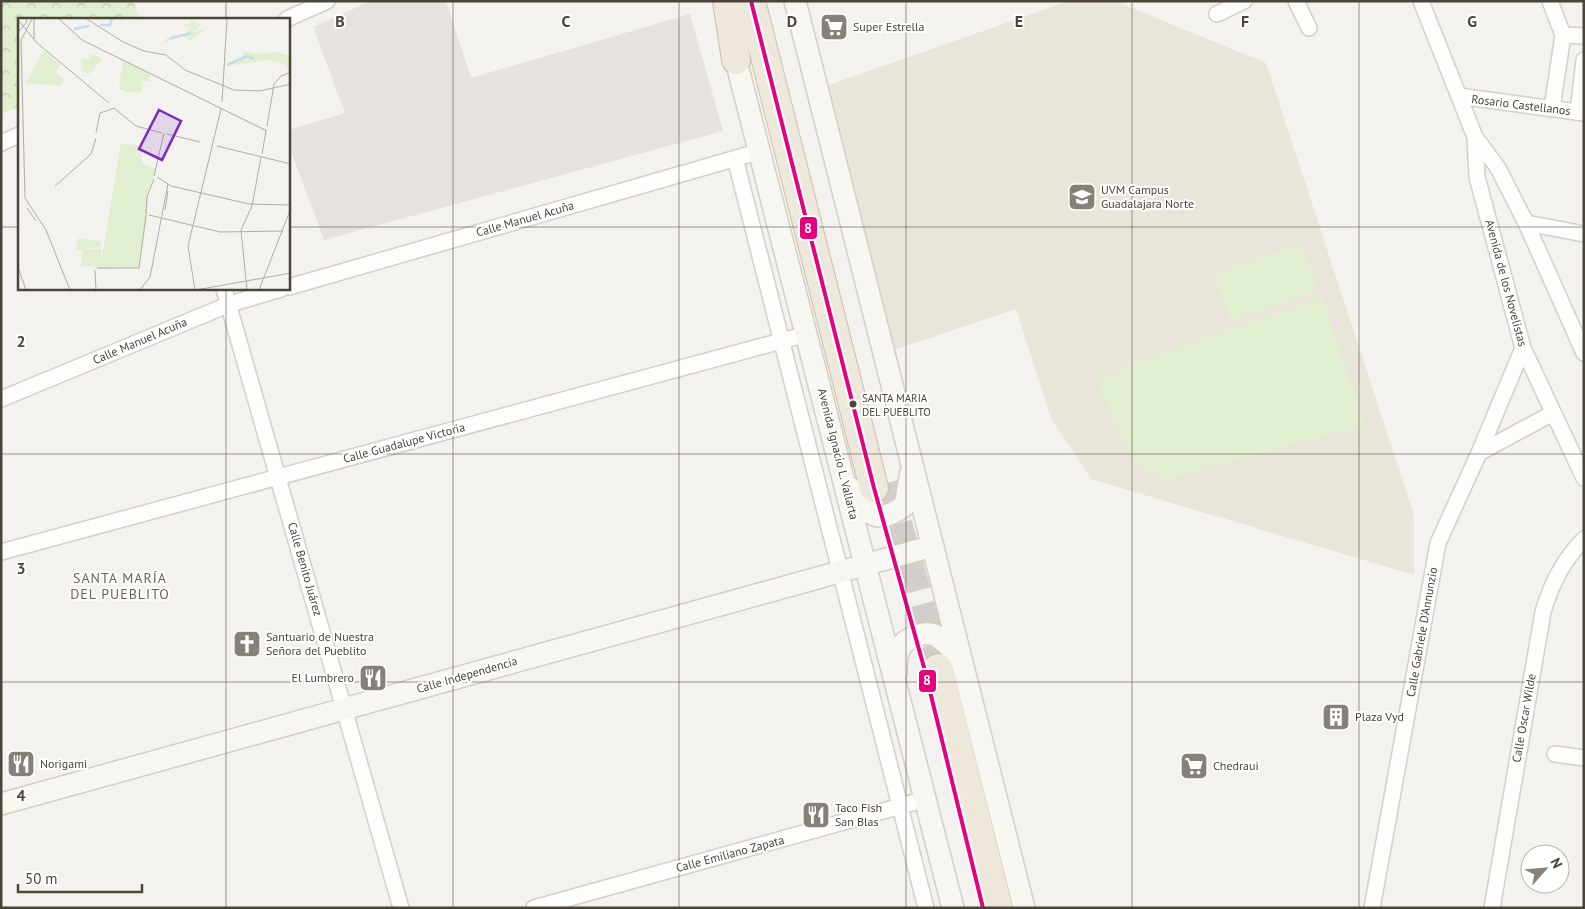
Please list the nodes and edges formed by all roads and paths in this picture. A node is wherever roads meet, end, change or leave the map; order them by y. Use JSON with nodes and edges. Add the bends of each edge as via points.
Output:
{"nodes":[{"id":1,"x":327,"y":1,"type":"edge"},
{"id":2,"x":721,"y":1,"type":"edge"},
{"id":3,"x":728,"y":1,"type":"edge"},
{"id":4,"x":751,"y":1,"type":"edge"},
{"id":5,"x":768,"y":1,"type":"edge"},
{"id":6,"x":795,"y":1,"type":"edge"},
{"id":7,"x":1244,"y":1,"type":"edge"},
{"id":8,"x":1296,"y":1,"type":"edge"},
{"id":9,"x":1421,"y":1,"type":"edge"},
{"id":10,"x":1550,"y":1,"type":"edge"},
{"id":11,"x":1217,"y":14,"type":"dead end"},
{"id":12,"x":289,"y":18,"type":"edge"},
{"id":13,"x":1309,"y":28,"type":"dead end"},
{"id":14,"x":1563,"y":35,"type":"junction"},
{"id":15,"x":1584,"y":36,"type":"edge"},
{"id":16,"x":736,"y":60,"type":"junction"},
{"id":17,"x":1584,"y":60,"type":"edge"},
{"id":18,"x":1459,"y":96,"type":"junction"},
{"id":19,"x":1552,"y":108,"type":"junction"},
{"id":20,"x":1581,"y":113,"type":"edge"},
{"id":21,"x":18,"y":135,"type":"edge"},
{"id":22,"x":1476,"y":137,"type":"junction"},
{"id":23,"x":1,"y":143,"type":"edge"},
{"id":24,"x":761,"y":151,"type":"junction"},
{"id":25,"x":735,"y":158,"type":"junction"},
{"id":26,"x":1526,"y":224,"type":"junction"},
{"id":27,"x":1584,"y":234,"type":"edge"},
{"id":28,"x":290,"y":286,"type":"edge"},
{"id":29,"x":224,"y":290,"type":"edge"},
{"id":30,"x":278,"y":290,"type":"edge"},
{"id":31,"x":230,"y":304,"type":"junction"},
{"id":32,"x":807,"y":334,"type":"junction"},
{"id":33,"x":781,"y":340,"type":"junction"},
{"id":34,"x":1523,"y":348,"type":"junction"},
{"id":35,"x":1584,"y":353,"type":"edge"},
{"id":36,"x":1,"y":399,"type":"edge"},
{"id":37,"x":1553,"y":413,"type":"junction"},
{"id":38,"x":1480,"y":453,"type":"junction"},
{"id":39,"x":912,"y":465,"type":"junction"},
{"id":40,"x":279,"y":477,"type":"junction"},
{"id":41,"x":1584,"y":478,"type":"edge"},
{"id":42,"x":844,"y":480,"type":"junction"},
{"id":43,"x":1584,"y":539,"type":"edge"},
{"id":44,"x":933,"y":546,"type":"junction"},
{"id":45,"x":1,"y":552,"type":"edge"},
{"id":46,"x":866,"y":564,"type":"junction"},
{"id":47,"x":840,"y":571,"type":"junction"},
{"id":48,"x":942,"y":668,"type":"junction"},
{"id":49,"x":896,"y":682,"type":"junction"},
{"id":50,"x":345,"y":709,"type":"junction"},
{"id":51,"x":1555,"y":754,"type":"dead end"},
{"id":52,"x":1584,"y":758,"type":"edge"},
{"id":53,"x":926,"y":799,"type":"junction"},
{"id":54,"x":1,"y":804,"type":"edge"},
{"id":55,"x":900,"y":806,"type":"junction"},
{"id":56,"x":401,"y":908,"type":"edge"},
{"id":57,"x":534,"y":908,"type":"edge"},
{"id":58,"x":926,"y":908,"type":"edge"},
{"id":59,"x":952,"y":908,"type":"edge"},
{"id":60,"x":984,"y":908,"type":"edge"},
{"id":61,"x":998,"y":908,"type":"edge"},
{"id":62,"x":1024,"y":908,"type":"edge"},
{"id":63,"x":1372,"y":908,"type":"edge"},
{"id":64,"x":1492,"y":908,"type":"edge"}],
"edges":[{"from":1,"to":12,"type":"street"},
{"from":2,"to":16,"type":"street","name":"Avenida Ignacio L. Vallarta"},
{"from":3,"to":16,"type":"highway"},
{"from":4,"to":5,"type":"highway","via":[[881,485]]},
{"from":6,"to":39,"type":"street"},
{"from":7,"to":11,"type":"street"},
{"from":8,"to":13,"type":"street"},
{"from":9,"to":18,"type":"street","name":"Avenida de los Novelistas"},
{"from":10,"to":14,"type":"street"},
{"from":14,"to":15,"type":"street"},
{"from":14,"to":19,"type":"street"},
{"from":16,"to":24,"type":"street","name":"Avenida Ignacio L. Vallarta"},
{"from":17,"to":20,"type":"street"},
{"from":18,"to":19,"type":"street","name":"Rosario Castellanos"},
{"from":18,"to":22,"type":"street","name":"Avenida de los Novelistas"},
{"from":19,"to":20,"type":"street","name":"Rosario Castellanos"},
{"from":21,"to":23,"type":"street"},
{"from":22,"to":26,"type":"street","name":"Avenida de los Novelistas","via":[[1498,168]]},
{"from":22,"to":34,"type":"street","name":"Avenida de los Novelistas","via":[[1477,177]]},
{"from":24,"to":25,"type":"street","name":"Calle Manuel Acuña"},
{"from":24,"to":32,"type":"street","name":"Avenida Ignacio L. Vallarta"},
{"from":25,"to":28,"type":"street","name":"Calle Manuel Acuña"},
{"from":25,"to":33,"type":"street"},
{"from":26,"to":27,"type":"street"},
{"from":26,"to":35,"type":"street","name":"Avenida de los Novelistas"},
{"from":29,"to":31,"type":"street","name":"Calle Benito Juárez"},
{"from":30,"to":31,"type":"street","name":"Calle Manuel Acuña"},
{"from":31,"to":36,"type":"street","name":"Calle Manuel Acuña"},
{"from":31,"to":40,"type":"street","name":"Calle Benito Juárez"},
{"from":32,"to":33,"type":"street","name":"Calle Guadalupe Victoria"},
{"from":32,"to":42,"type":"street","name":"Avenida Ignacio L. Vallarta"},
{"from":33,"to":40,"type":"street","name":"Calle Guadalupe Victoria"},
{"from":33,"to":47,"type":"street"},
{"from":34,"to":37,"type":"street","name":"Avenida de los Novelistas"},
{"from":34,"to":38,"type":"street","name":"Calle Gabriele D'Annunzio"},
{"from":37,"to":38,"type":"street"},
{"from":37,"to":41,"type":"street","name":"Avenida de los Novelistas"},
{"from":38,"to":63,"type":"street","name":"Calle Gabriele D'Annunzio","via":[[1438,543]]},
{"from":39,"to":42,"type":"street","via":[[904,505],[892,515],[877,516],[865,510]]},
{"from":39,"to":44,"type":"street"},
{"from":40,"to":45,"type":"street","name":"Calle Guadalupe Victoria"},
{"from":40,"to":50,"type":"street","name":"Calle Benito Juárez"},
{"from":42,"to":46,"type":"street","name":"Avenida Ignacio L. Vallarta"},
{"from":43,"to":64,"type":"street","name":"Calle Oscar Wilde","via":[[1557,574],[1543,612]]},
{"from":44,"to":46,"type":"street","name":"Calle Independencia"},
{"from":44,"to":48,"type":"street"},
{"from":46,"to":47,"type":"street","name":"Calle Independencia"},
{"from":46,"to":49,"type":"street","name":"Avenida Ignacio L. Vallarta"},
{"from":47,"to":50,"type":"street","name":"Calle Independencia"},
{"from":47,"to":55,"type":"street"},
{"from":48,"to":49,"type":"street","via":[[951,648],[937,635],[918,634],[902,645],[896,663]]},
{"from":48,"to":60,"type":"highway"},
{"from":48,"to":61,"type":"highway"},
{"from":48,"to":62,"type":"street"},
{"from":49,"to":53,"type":"street","name":"Avenida Ignacio L. Vallarta"},
{"from":50,"to":54,"type":"street","name":"Calle Independencia"},
{"from":50,"to":56,"type":"street","name":"Calle Benito Juárez"},
{"from":51,"to":52,"type":"street"},
{"from":53,"to":55,"type":"street","name":"Calle Emiliano Zapata"},
{"from":53,"to":59,"type":"street","name":"Avenida Ignacio L. Vallarta"},
{"from":55,"to":57,"type":"street","name":"Calle Emiliano Zapata"},
{"from":55,"to":58,"type":"street"}]}
